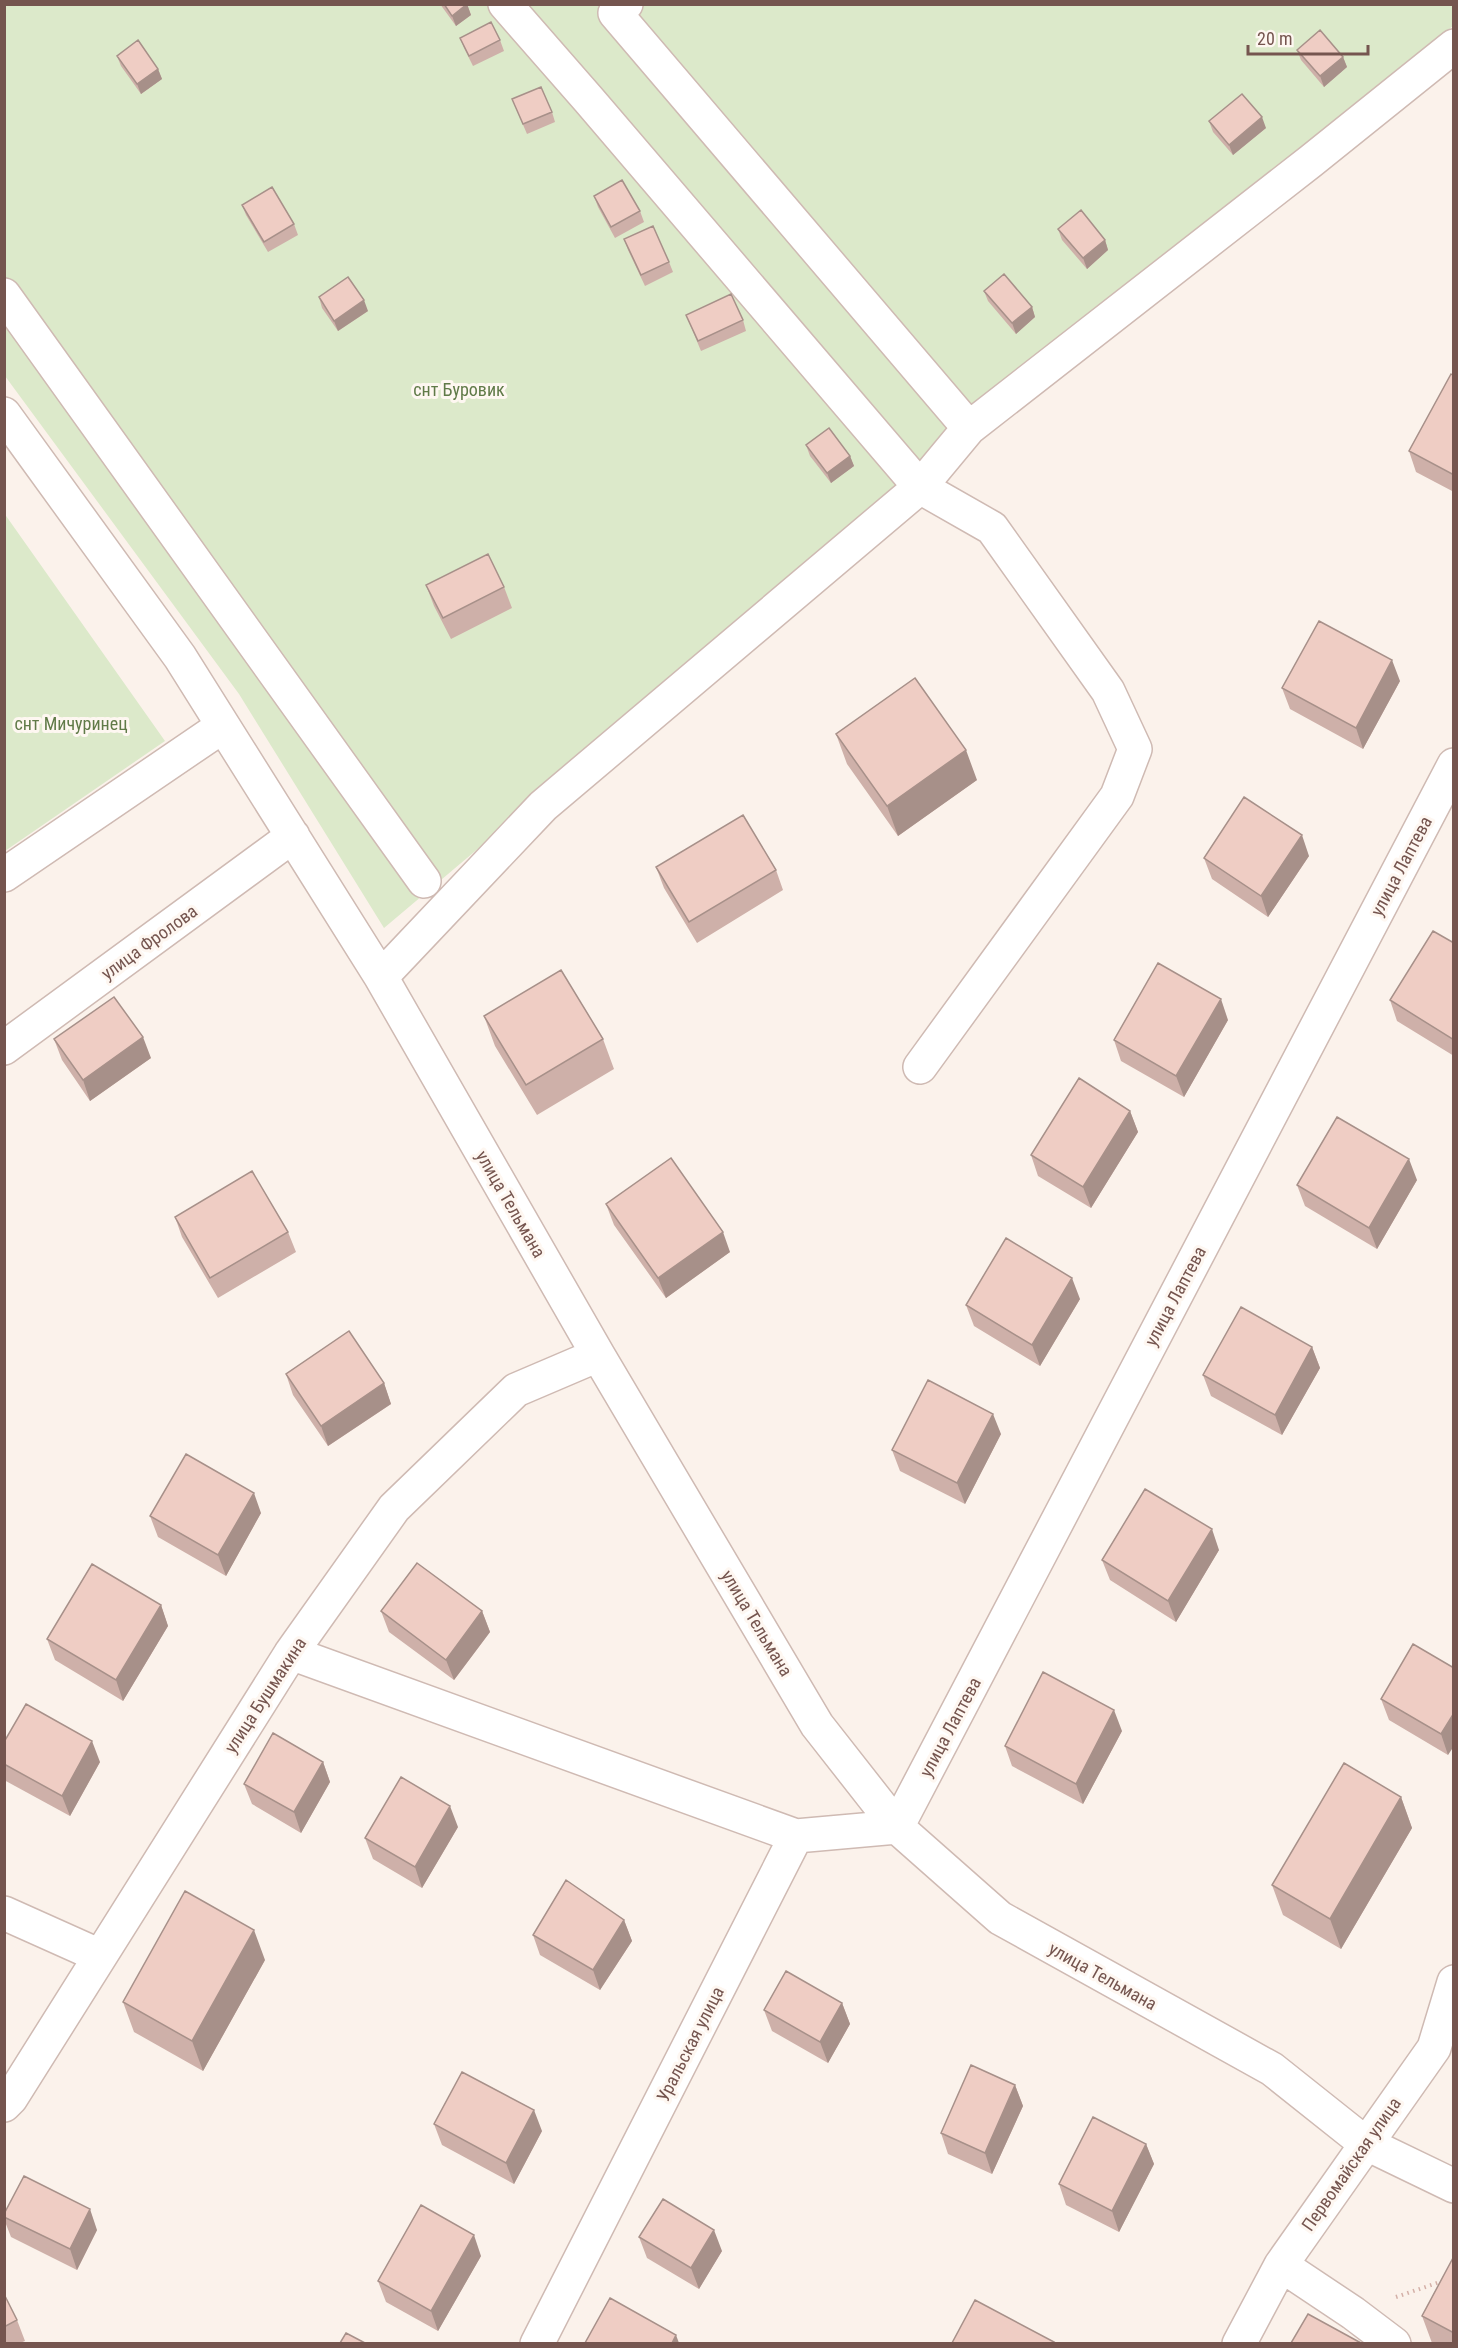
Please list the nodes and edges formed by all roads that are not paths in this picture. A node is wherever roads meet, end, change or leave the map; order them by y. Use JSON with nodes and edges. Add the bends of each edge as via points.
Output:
{"nodes":[{"id":1,"x":505,"y":4,"type":"edge"},
{"id":2,"x":617,"y":7,"type":"edge"},
{"id":3,"x":1454,"y":46,"type":"edge"},
{"id":4,"x":4,"y":295,"type":"edge"},
{"id":5,"x":4,"y":414,"type":"edge"},
{"id":6,"x":969,"y":428,"type":"junction"},
{"id":7,"x":920,"y":487,"type":"junction"},
{"id":8,"x":223,"y":726,"type":"junction"},
{"id":9,"x":1454,"y":765,"type":"edge"},
{"id":10,"x":292,"y":836,"type":"junction"},
{"id":11,"x":4,"y":875,"type":"edge"},
{"id":12,"x":424,"y":881,"type":"dead end"},
{"id":13,"x":381,"y":976,"type":"junction"},
{"id":14,"x":4,"y":1048,"type":"edge"},
{"id":15,"x":920,"y":1067,"type":"dead end"},
{"id":16,"x":598,"y":1355,"type":"junction"},
{"id":17,"x":291,"y":1653,"type":"junction"},
{"id":18,"x":897,"y":1827,"type":"junction"},
{"id":19,"x":796,"y":1836,"type":"junction"},
{"id":20,"x":4,"y":1913,"type":"edge"},
{"id":21,"x":100,"y":1956,"type":"junction"},
{"id":22,"x":1454,"y":1982,"type":"edge"},
{"id":23,"x":4,"y":2105,"type":"edge"},
{"id":24,"x":1365,"y":2143,"type":"junction"},
{"id":25,"x":1454,"y":2186,"type":"edge"},
{"id":26,"x":1281,"y":2265,"type":"junction"},
{"id":27,"x":537,"y":2343,"type":"edge"},
{"id":28,"x":1239,"y":2343,"type":"edge"},
{"id":29,"x":1394,"y":2343,"type":"edge"}],
"edges":[{"from":1,"to":7,"type":"street"},
{"from":2,"to":6,"type":"street"},
{"from":3,"to":6,"type":"street"},
{"from":4,"to":12,"type":"street"},
{"from":5,"to":8,"type":"street","name":"улица Тельмана","via":[[180,657]]},
{"from":6,"to":7,"type":"street"},
{"from":7,"to":13,"type":"street","via":[[543,806]]},
{"from":7,"to":15,"type":"street","via":[[992,528],[1108,691],[1135,749],[1117,796]]},
{"from":8,"to":10,"type":"street","name":"улица Тельмана"},
{"from":8,"to":11,"type":"street"},
{"from":9,"to":18,"type":"street","name":"улица Лаптева"},
{"from":10,"to":13,"type":"street","name":"улица Тельмана"},
{"from":10,"to":14,"type":"street","name":"улица Фролова"},
{"from":13,"to":16,"type":"street","name":"улица Тельмана"},
{"from":16,"to":17,"type":"street","name":"улица Бушмакина","via":[[516,1390],[402,1500]]},
{"from":16,"to":18,"type":"street","name":"улица Тельмана","via":[[817,1725]]},
{"from":17,"to":19,"type":"street"},
{"from":17,"to":21,"type":"street","name":"улица Бушмакина"},
{"from":18,"to":19,"type":"street"},
{"from":18,"to":24,"type":"street","name":"улица Тельмана","via":[[1000,1918],[1272,2069]]},
{"from":19,"to":27,"type":"street","name":"Уральская улица"},
{"from":20,"to":21,"type":"street"},
{"from":21,"to":23,"type":"street","name":"улица Бушмакина"},
{"from":22,"to":24,"type":"street","name":"Первомайская улица","via":[[1434,2048]]},
{"from":24,"to":25,"type":"street","name":"улица Тельмана"},
{"from":24,"to":26,"type":"street","name":"Первомайская улица"},
{"from":26,"to":28,"type":"street","name":"Первомайская улица"},
{"from":26,"to":29,"type":"street"}]}
